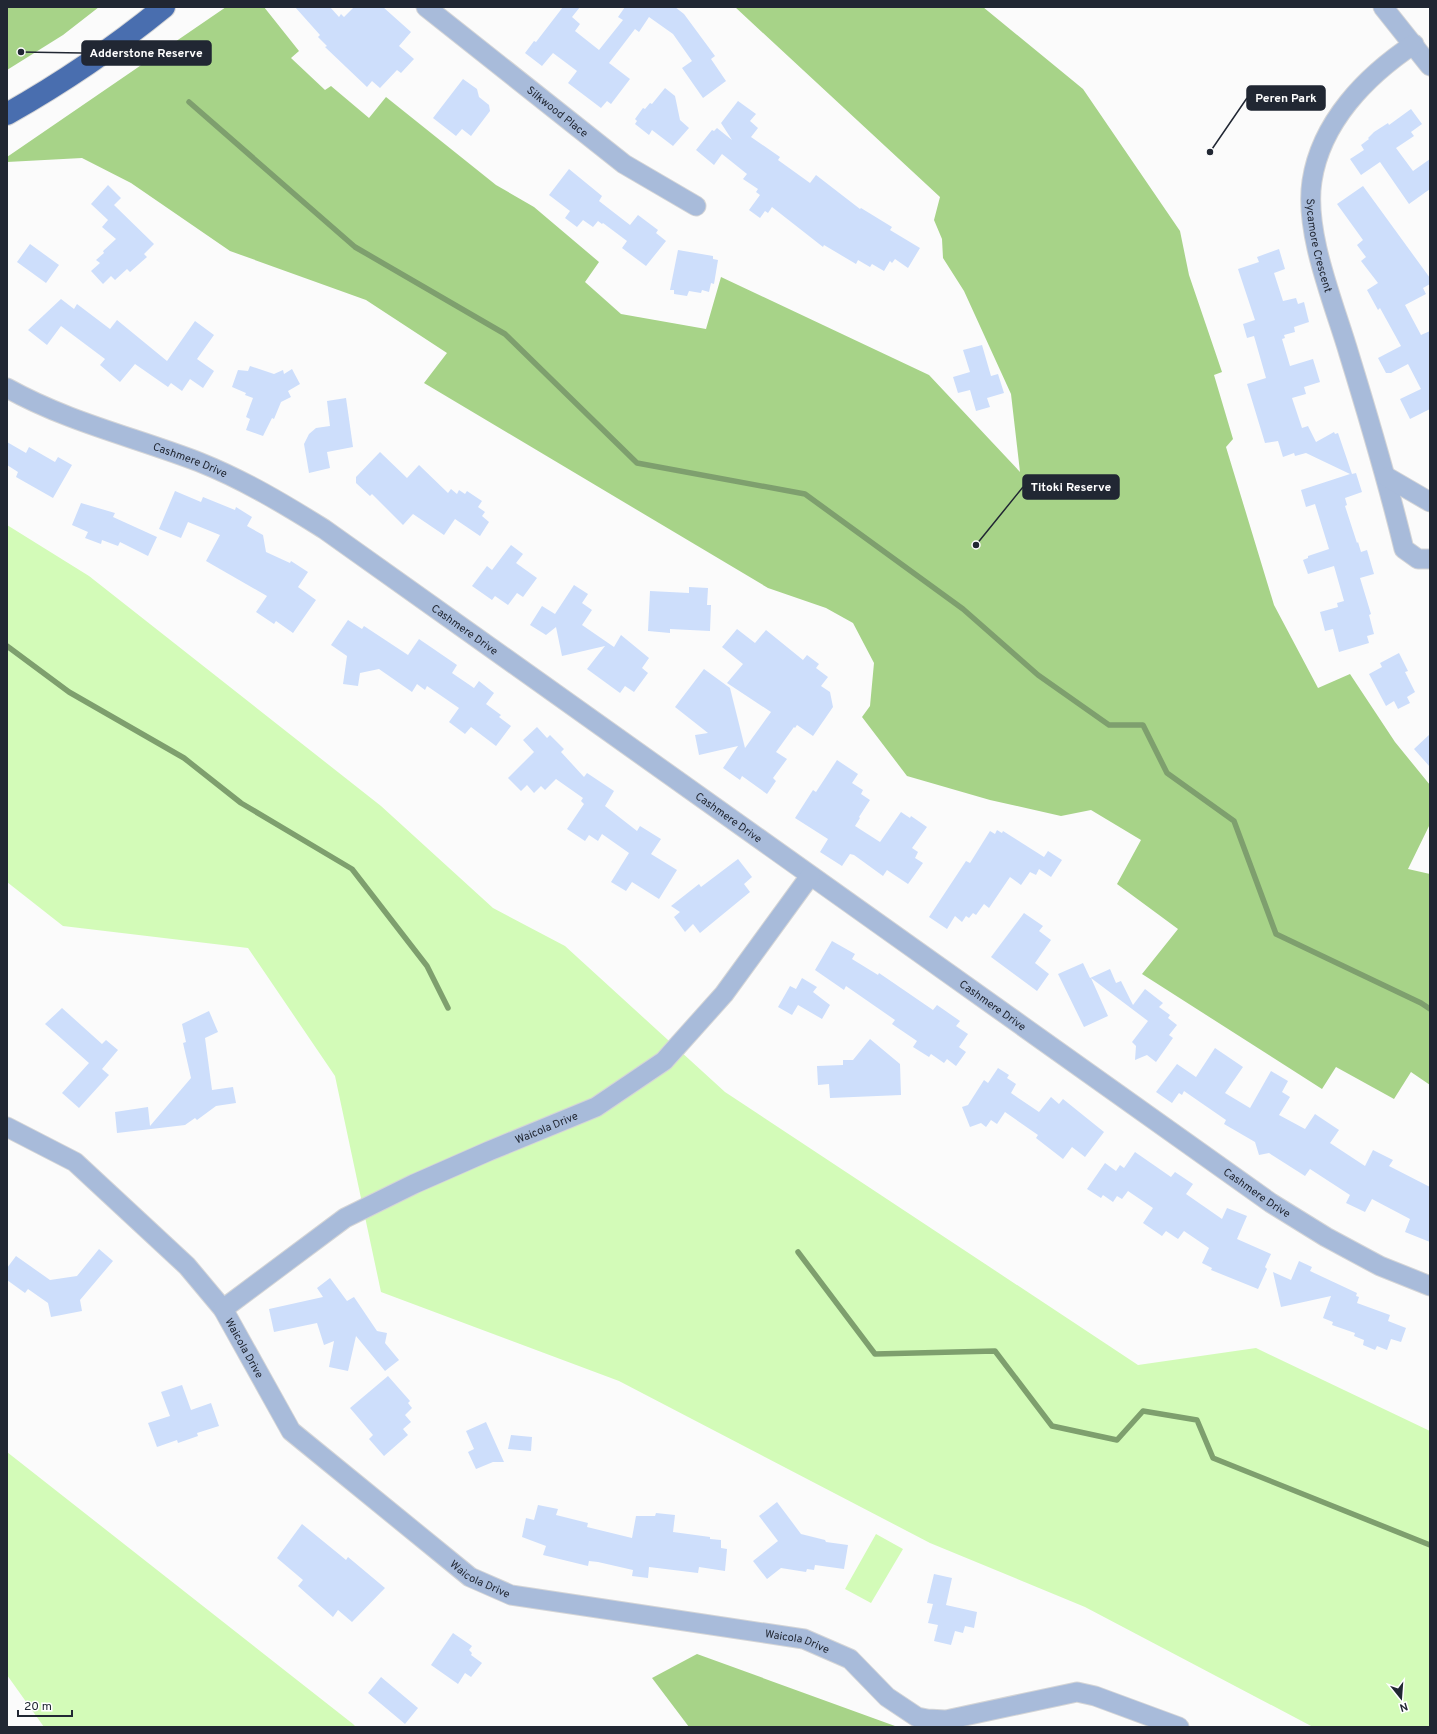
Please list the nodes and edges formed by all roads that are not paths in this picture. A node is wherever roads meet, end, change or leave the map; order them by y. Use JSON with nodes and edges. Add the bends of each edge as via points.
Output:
{"nodes":[{"id":1,"x":164,"y":7,"type":"edge"},
{"id":2,"x":426,"y":7,"type":"edge"},
{"id":3,"x":1383,"y":7,"type":"edge"},
{"id":4,"x":1414,"y":44,"type":"junction"},
{"id":5,"x":1430,"y":66,"type":"edge"},
{"id":6,"x":7,"y":114,"type":"edge"},
{"id":7,"x":696,"y":206,"type":"dead end"},
{"id":8,"x":7,"y":388,"type":"edge"},
{"id":9,"x":1387,"y":477,"type":"junction"},
{"id":10,"x":1430,"y":502,"type":"edge"},
{"id":11,"x":1430,"y":560,"type":"edge"},
{"id":12,"x":810,"y":876,"type":"junction"},
{"id":13,"x":7,"y":1127,"type":"edge"},
{"id":14,"x":1430,"y":1286,"type":"edge"},
{"id":15,"x":223,"y":1309,"type":"junction"},
{"id":16,"x":1179,"y":1727,"type":"edge"}],
"edges":[{"from":1,"to":6,"type":"highway","via":[[82,69]]},
{"from":2,"to":7,"type":"street","name":"Silkwood Place","via":[[624,164]]},
{"from":3,"to":4,"type":"street"},
{"from":4,"to":5,"type":"street"},
{"from":4,"to":9,"type":"street","name":"Sycamore Crescent","via":[[1396,56],[1354,95],[1335,121],[1321,150],[1312,181],[1311,223],[1321,263]]},
{"from":8,"to":12,"type":"street","name":"Cashmere Drive","via":[[75,420],[201,463],[279,501],[331,534]]},
{"from":9,"to":10,"type":"street"},
{"from":9,"to":11,"type":"street","name":"Sycamore Crescent","via":[[1404,549],[1418,559]]},
{"from":12,"to":14,"type":"street","name":"Cashmere Drive","via":[[1271,1203],[1380,1266]]},
{"from":12,"to":15,"type":"street","name":"Waicola Drive","via":[[724,994],[664,1061],[596,1107],[414,1184],[345,1218]]},
{"from":13,"to":15,"type":"street","name":"Waicola Drive","via":[[75,1162],[187,1266]]},
{"from":15,"to":16,"type":"street","name":"Waicola Drive","via":[[290,1431],[470,1577],[511,1595],[804,1639],[850,1659],[887,1697],[918,1717],[927,1719],[946,1720],[1077,1692],[1095,1696]]}]}
